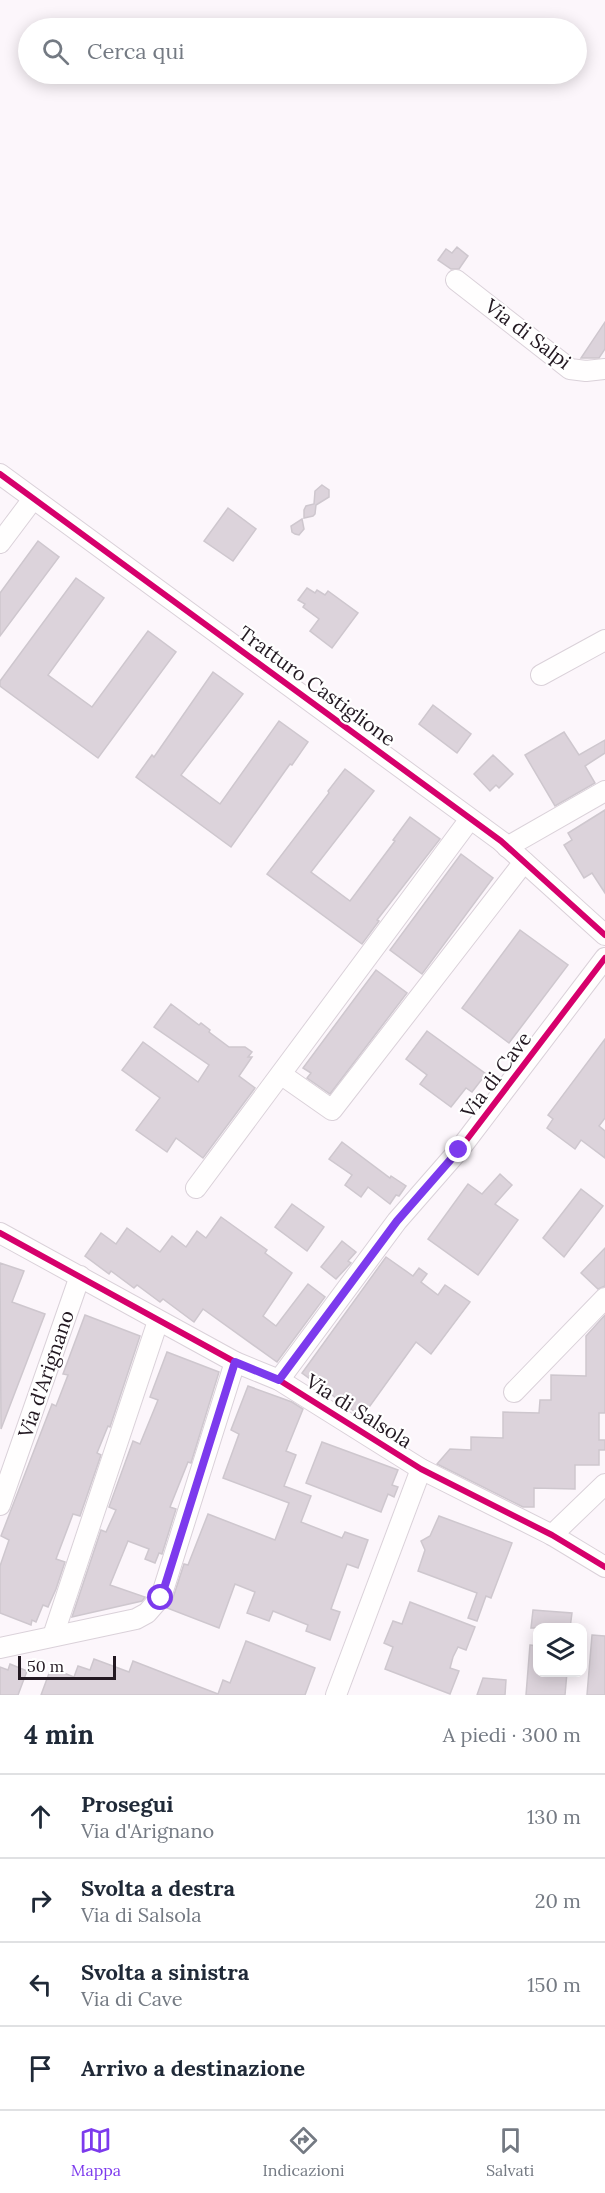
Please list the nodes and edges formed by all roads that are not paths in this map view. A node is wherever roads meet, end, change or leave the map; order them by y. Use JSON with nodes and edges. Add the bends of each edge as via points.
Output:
{"nodes":[{"id":1,"x":456,"y":280,"type":"dead end"},
{"id":2,"x":605,"y":369,"type":"edge"},
{"id":3,"x":0,"y":474,"type":"edge"},
{"id":4,"x":33,"y":499,"type":"junction"},
{"id":5,"x":0,"y":543,"type":"edge"},
{"id":6,"x":605,"y":640,"type":"edge"},
{"id":7,"x":541,"y":675,"type":"dead end"},
{"id":8,"x":605,"y":791,"type":"edge"},
{"id":9,"x":470,"y":819,"type":"junction"},
{"id":10,"x":507,"y":847,"type":"junction"},
{"id":11,"x":524,"y":862,"type":"junction"},
{"id":12,"x":605,"y":935,"type":"edge"},
{"id":13,"x":605,"y":958,"type":"edge"},
{"id":14,"x":282,"y":1075,"type":"junction"},
{"id":15,"x":196,"y":1188,"type":"dead end"},
{"id":16,"x":0,"y":1233,"type":"edge"},
{"id":17,"x":80,"y":1276,"type":"junction"},
{"id":18,"x":605,"y":1298,"type":"edge"},
{"id":19,"x":158,"y":1321,"type":"junction"},
{"id":20,"x":235,"y":1362,"type":"junction"},
{"id":21,"x":279,"y":1380,"type":"junction"},
{"id":22,"x":514,"y":1392,"type":"dead end"},
{"id":23,"x":421,"y":1469,"type":"junction"},
{"id":24,"x":605,"y":1484,"type":"edge"},
{"id":25,"x":0,"y":1505,"type":"edge"},
{"id":26,"x":552,"y":1536,"type":"junction"},
{"id":27,"x":605,"y":1567,"type":"edge"},
{"id":28,"x":53,"y":1636,"type":"junction"},
{"id":29,"x":0,"y":1648,"type":"edge"},
{"id":30,"x":336,"y":1695,"type":"edge"}],
"edges":[{"from":1,"to":2,"type":"street","name":"Via di Salpi","via":[[570,369]]},
{"from":3,"to":4,"type":"street","name":"Tratturo Castiglione"},
{"from":4,"to":5,"type":"street"},
{"from":4,"to":9,"type":"street","name":"Tratturo Castiglione"},
{"from":6,"to":7,"type":"street"},
{"from":8,"to":10,"type":"street"},
{"from":9,"to":10,"type":"street","name":"Tratturo Castiglione"},
{"from":9,"to":14,"type":"street"},
{"from":10,"to":11,"type":"street","name":"Tratturo Castiglione"},
{"from":11,"to":12,"type":"street","name":"Tratturo Castiglione"},
{"from":11,"to":14,"type":"street","via":[[332,1110]]},
{"from":13,"to":21,"type":"street","name":"Via di Cave","via":[[459,1150],[397,1221]]},
{"from":14,"to":15,"type":"street"},
{"from":16,"to":17,"type":"street","name":"Via di Salsola"},
{"from":17,"to":19,"type":"street","name":"Via di Salsola"},
{"from":17,"to":25,"type":"street","name":"Via d'Arignano"},
{"from":18,"to":22,"type":"street"},
{"from":19,"to":20,"type":"street","name":"Via di Salsola"},
{"from":19,"to":28,"type":"street"},
{"from":20,"to":21,"type":"street","name":"Via di Salsola"},
{"from":20,"to":28,"type":"street","via":[[161,1598],[136,1618]]},
{"from":21,"to":23,"type":"street","name":"Via di Salsola"},
{"from":23,"to":26,"type":"street","name":"Via di Salsola"},
{"from":23,"to":30,"type":"street","name":"Via di Salsola"},
{"from":24,"to":26,"type":"street"},
{"from":26,"to":27,"type":"street","name":"Via di Salsola"},
{"from":28,"to":29,"type":"street"}]}
